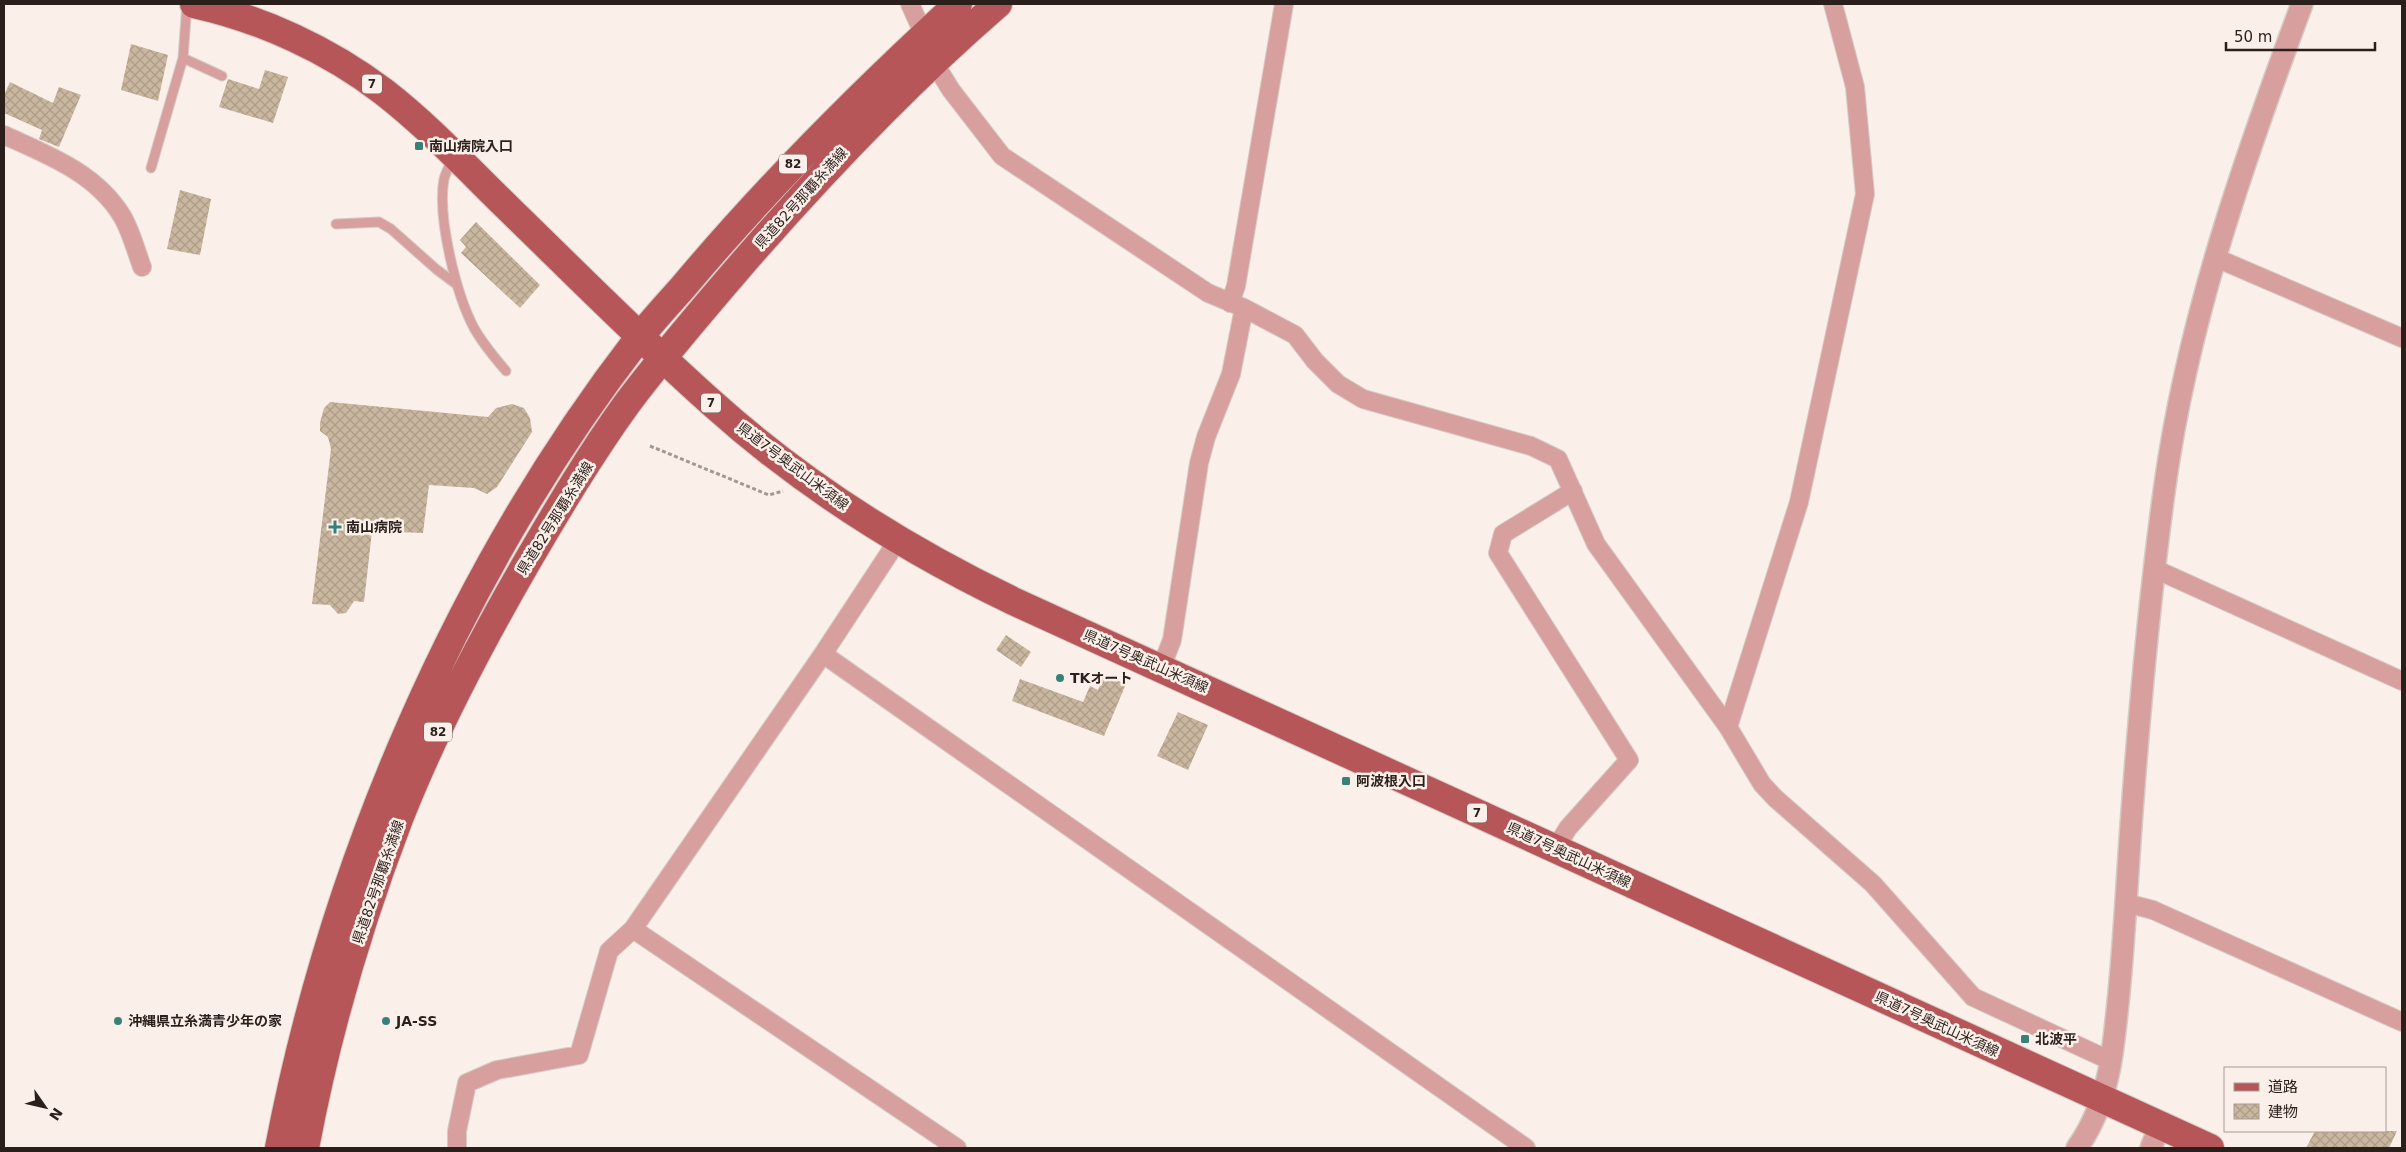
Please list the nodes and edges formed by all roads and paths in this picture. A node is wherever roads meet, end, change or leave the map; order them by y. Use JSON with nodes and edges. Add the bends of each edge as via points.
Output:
{"nodes":[{"id":1,"x":187,"y":4,"type":"edge"},
{"id":2,"x":194,"y":4,"type":"edge"},
{"id":3,"x":910,"y":4,"type":"edge"},
{"id":4,"x":958,"y":4,"type":"edge"},
{"id":5,"x":998,"y":4,"type":"edge"},
{"id":6,"x":1284,"y":4,"type":"edge"},
{"id":7,"x":1833,"y":4,"type":"edge"},
{"id":8,"x":2302,"y":4,"type":"edge"},
{"id":9,"x":924,"y":36,"type":"junction"},
{"id":10,"x":183,"y":58,"type":"junction"},
{"id":11,"x":933,"y":61,"type":"junction"},
{"id":12,"x":222,"y":76,"type":"dead end"},
{"id":13,"x":4,"y":135,"type":"edge"},
{"id":14,"x":454,"y":155,"type":"junction"},
{"id":15,"x":151,"y":168,"type":"dead end"},
{"id":16,"x":336,"y":224,"type":"dead end"},
{"id":17,"x":2214,"y":257,"type":"junction"},
{"id":18,"x":142,"y":267,"type":"dead end"},
{"id":19,"x":456,"y":284,"type":"junction"},
{"id":20,"x":1237,"y":305,"type":"junction"},
{"id":21,"x":640,"y":337,"type":"junction"},
{"id":22,"x":2402,"y":338,"type":"edge"},
{"id":23,"x":662,"y":357,"type":"junction"},
{"id":24,"x":506,"y":371,"type":"dead end"},
{"id":25,"x":650,"y":446,"type":"dead end"},
{"id":26,"x":799,"y":474,"type":"junction"},
{"id":27,"x":1573,"y":491,"type":"junction"},
{"id":28,"x":898,"y":540,"type":"junction"},
{"id":29,"x":2154,"y":569,"type":"junction"},
{"id":30,"x":824,"y":654,"type":"junction"},
{"id":31,"x":1161,"y":668,"type":"junction"},
{"id":32,"x":2402,"y":681,"type":"edge"},
{"id":33,"x":1728,"y":727,"type":"junction"},
{"id":34,"x":1555,"y":849,"type":"junction"},
{"id":35,"x":2126,"y":903,"type":"junction"},
{"id":36,"x":633,"y":929,"type":"junction"},
{"id":37,"x":2402,"y":1022,"type":"edge"},
{"id":38,"x":2111,"y":1061,"type":"junction"},
{"id":39,"x":2102,"y":1099,"type":"junction"},
{"id":40,"x":2155,"y":1137,"type":"edge"},
{"id":41,"x":279,"y":1148,"type":"edge"},
{"id":42,"x":305,"y":1148,"type":"edge"},
{"id":43,"x":457,"y":1148,"type":"edge"},
{"id":44,"x":957,"y":1148,"type":"edge"},
{"id":45,"x":1526,"y":1148,"type":"edge"},
{"id":46,"x":2077,"y":1148,"type":"edge"},
{"id":47,"x":2210,"y":1148,"type":"edge"}],
"edges":[{"from":1,"to":10,"type":"lane"},
{"from":2,"to":14,"type":"main road","name":"県道7号奥武山米須線","number":"7","via":[[249,20],[343,64],[385,93]]},
{"from":3,"to":9,"type":"street"},
{"from":4,"to":9,"type":"main road","name":"県道82号那覇糸満線","number":"82"},
{"from":5,"to":11,"type":"main road","name":"県道82号那覇糸満線","number":"82"},
{"from":6,"to":20,"type":"street","via":[[1236,286]]},
{"from":7,"to":33,"type":"street","via":[[1855,87],[1865,194],[1799,502]]},
{"from":8,"to":17,"type":"street"},
{"from":9,"to":21,"type":"main road","name":"県道82号那覇糸満線","number":"82","via":[[792,165],[725,237]]},
{"from":10,"to":12,"type":"lane"},
{"from":10,"to":15,"type":"lane"},
{"from":11,"to":20,"type":"street","via":[[1002,156],[1208,293]]},
{"from":11,"to":23,"type":"main road","name":"県道82号那覇糸満線","number":"82","via":[[822,174]]},
{"from":13,"to":18,"type":"street","via":[[60,161],[99,186],[123,217]]},
{"from":14,"to":19,"type":"lane","via":[[444,178],[442,202]]},
{"from":14,"to":21,"type":"main road","name":"県道7号奥武山米須線","number":"7"},
{"from":16,"to":19,"type":"lane","via":[[379,222]]},
{"from":17,"to":22,"type":"street"},
{"from":17,"to":29,"type":"street","via":[[2186,370],[2165,482]]},
{"from":19,"to":24,"type":"lane","via":[[473,326]]},
{"from":20,"to":27,"type":"street","via":[[1296,335],[1338,384],[1352,393],[1394,409],[1543,450],[1558,459]]},
{"from":20,"to":31,"type":"street","via":[[1231,374],[1206,438],[1200,463],[1172,640]]},
{"from":21,"to":23,"type":"main road","name":"県道7号奥武山米須線","number":"7"},
{"from":21,"to":41,"type":"main road","name":"県道82号那覇糸満線","number":"82","via":[[592,401],[490,564],[403,744],[350,882],[328,951],[302,1039]]},
{"from":23,"to":26,"type":"main road","name":"県道7号奥武山米須線","number":"7","via":[[714,405]]},
{"from":23,"to":42,"type":"main road","name":"県道82号那覇糸満線","number":"82","via":[[623,408],[551,521],[492,622],[430,750],[397,825],[355,948],[327,1046]]},
{"from":25,"to":26,"type":"path","via":[[769,495],[782,492]]},
{"from":26,"to":28,"type":"main road","name":"県道7号奥武山米須線","number":"7"},
{"from":27,"to":33,"type":"street","via":[[1596,544]]},
{"from":27,"to":34,"type":"street","via":[[1503,534],[1498,553],[1629,760],[1568,828]]},
{"from":28,"to":30,"type":"street"},
{"from":28,"to":31,"type":"main road","name":"県道7号奥武山米須線","number":"7","via":[[985,587]]},
{"from":29,"to":32,"type":"street"},
{"from":29,"to":35,"type":"street"},
{"from":30,"to":36,"type":"street"},
{"from":30,"to":45,"type":"street"},
{"from":31,"to":34,"type":"main road","name":"県道7号奥武山米須線","number":"7"},
{"from":33,"to":38,"type":"street","via":[[1762,784],[1873,884],[1973,997]]},
{"from":34,"to":39,"type":"main road","name":"県道7号奥武山米須線","number":"7"},
{"from":35,"to":37,"type":"street","via":[[2153,910]]},
{"from":35,"to":38,"type":"street"},
{"from":36,"to":43,"type":"street","via":[[609,952],[579,1055],[497,1070],[468,1083],[457,1131]]},
{"from":36,"to":44,"type":"street"},
{"from":38,"to":39,"type":"street"},
{"from":39,"to":40,"type":"main road","name":"県道7号奥武山米須線","number":"7"},
{"from":39,"to":46,"type":"street","via":[[2091,1128]]},
{"from":40,"to":47,"type":"main road","name":"県道7号奥武山米須線","number":"7"}]}
